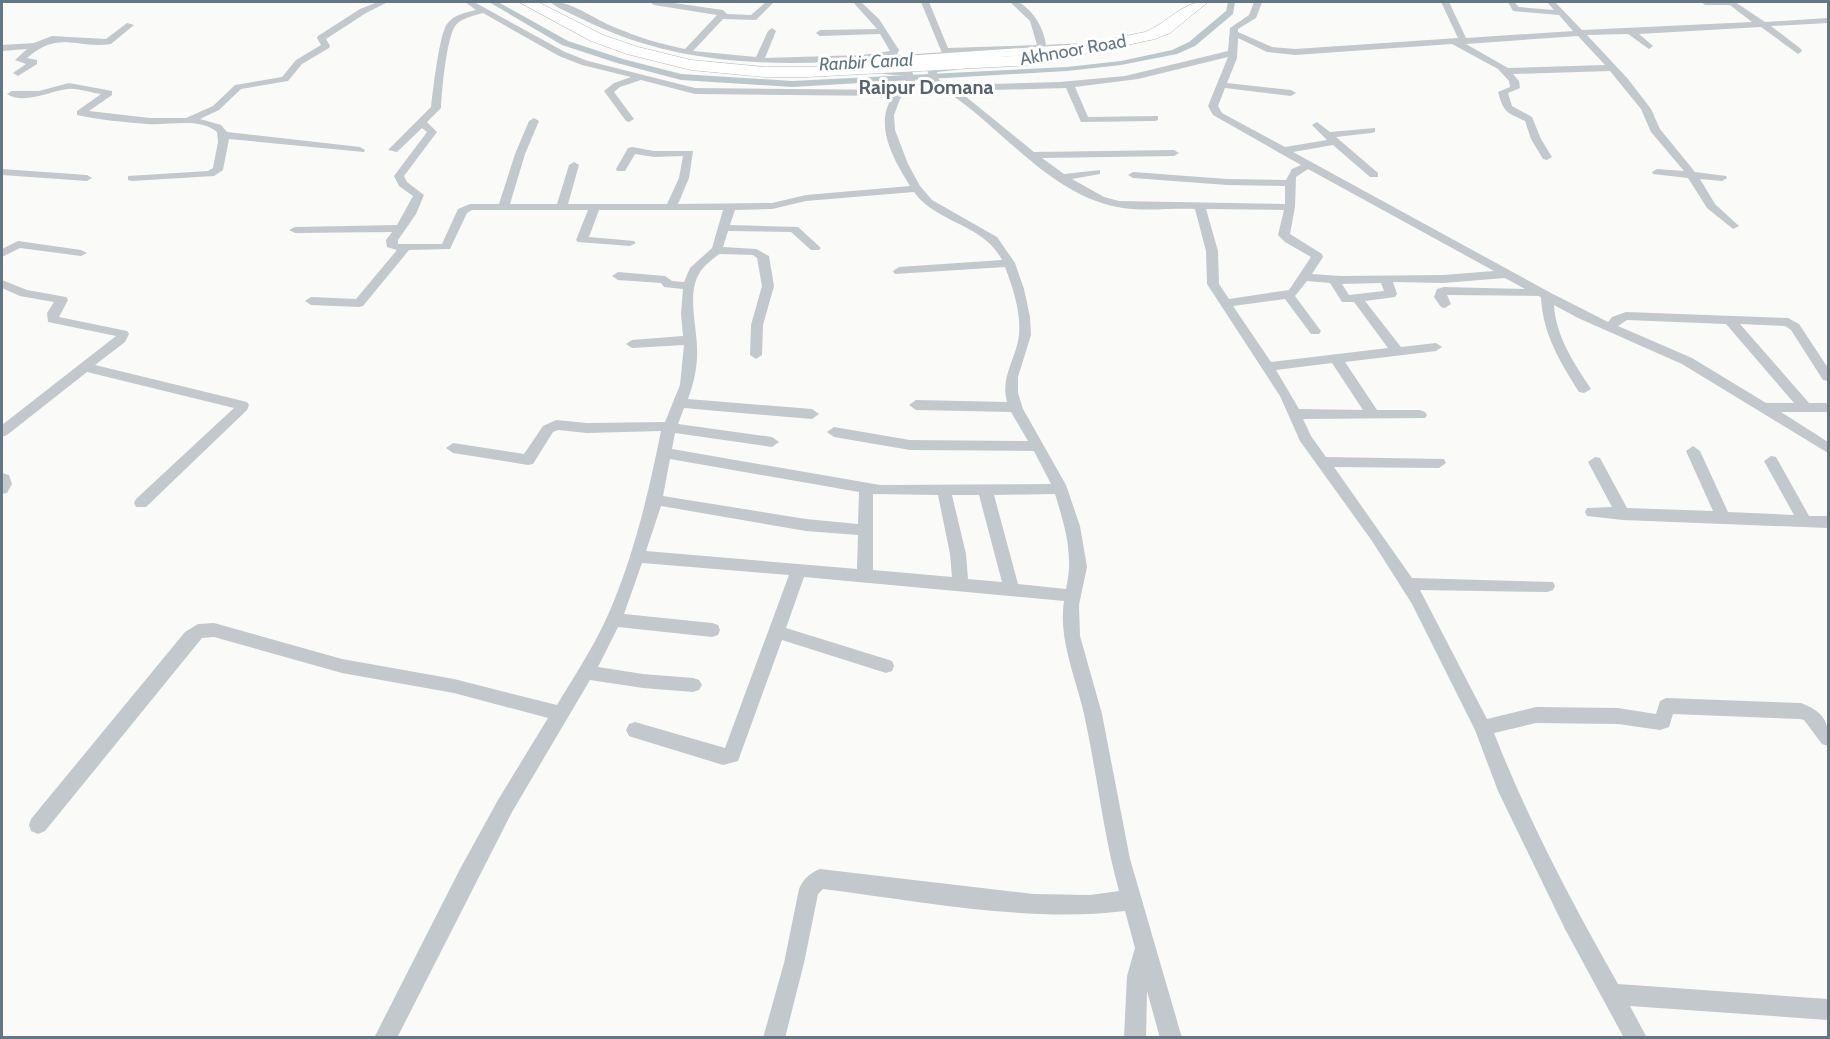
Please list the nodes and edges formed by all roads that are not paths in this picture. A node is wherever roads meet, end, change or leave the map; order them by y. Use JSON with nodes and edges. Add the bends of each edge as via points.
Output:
{"nodes":[{"id":1,"x":384,"y":2,"type":"edge"},
{"id":2,"x":469,"y":2,"type":"edge"},
{"id":3,"x":527,"y":2,"type":"edge"},
{"id":4,"x":543,"y":2,"type":"edge"},
{"id":5,"x":554,"y":2,"type":"edge"},
{"id":6,"x":654,"y":2,"type":"edge"},
{"id":7,"x":718,"y":2,"type":"edge"},
{"id":8,"x":770,"y":2,"type":"edge"},
{"id":9,"x":857,"y":2,"type":"edge"},
{"id":10,"x":925,"y":2,"type":"edge"},
{"id":11,"x":1014,"y":2,"type":"edge"},
{"id":12,"x":1200,"y":2,"type":"edge"},
{"id":13,"x":1258,"y":2,"type":"edge"},
{"id":14,"x":1445,"y":2,"type":"edge"},
{"id":15,"x":1551,"y":2,"type":"edge"},
{"id":16,"x":1705,"y":2,"type":"edge"},
{"id":17,"x":1511,"y":3,"type":"dead end"},
{"id":18,"x":484,"y":10,"type":"junction"},
{"id":19,"x":711,"y":11,"type":"junction"},
{"id":20,"x":1561,"y":13,"type":"junction"},
{"id":21,"x":722,"y":16,"type":"junction"},
{"id":22,"x":1828,"y":20,"type":"edge"},
{"id":23,"x":1759,"y":23,"type":"junction"},
{"id":24,"x":130,"y":25,"type":"dead end"},
{"id":25,"x":772,"y":30,"type":"dead end"},
{"id":26,"x":883,"y":31,"type":"junction"},
{"id":27,"x":1630,"y":31,"type":"junction"},
{"id":28,"x":820,"y":33,"type":"dead end"},
{"id":29,"x":1233,"y":33,"type":"junction"},
{"id":30,"x":1582,"y":33,"type":"junction"},
{"id":31,"x":1542,"y":36,"type":"junction"},
{"id":32,"x":1459,"y":42,"type":"junction"},
{"id":33,"x":36,"y":46,"type":"junction"},
{"id":34,"x":1649,"y":46,"type":"dead end"},
{"id":35,"x":1042,"y":47,"type":"junction"},
{"id":36,"x":2,"y":48,"type":"edge"},
{"id":37,"x":1083,"y":48,"type":"junction"},
{"id":38,"x":1562,"y":48,"type":"dead end"},
{"id":39,"x":1798,"y":51,"type":"dead end"},
{"id":40,"x":687,"y":52,"type":"junction"},
{"id":41,"x":1232,"y":53,"type":"junction"},
{"id":42,"x":759,"y":60,"type":"junction"},
{"id":43,"x":828,"y":68,"type":"junction"},
{"id":44,"x":1613,"y":68,"type":"junction"},
{"id":45,"x":1506,"y":71,"type":"junction"},
{"id":46,"x":936,"y":72,"type":"junction"},
{"id":47,"x":18,"y":73,"type":"dead end"},
{"id":48,"x":908,"y":74,"type":"junction"},
{"id":49,"x":641,"y":77,"type":"junction"},
{"id":50,"x":1069,"y":84,"type":"junction"},
{"id":51,"x":1221,"y":85,"type":"junction"},
{"id":52,"x":951,"y":88,"type":"junction"},
{"id":53,"x":899,"y":93,"type":"junction"},
{"id":54,"x":1291,"y":93,"type":"dead end"},
{"id":55,"x":12,"y":94,"type":"dead end"},
{"id":56,"x":1155,"y":118,"type":"dead end"},
{"id":57,"x":629,"y":119,"type":"dead end"},
{"id":58,"x":191,"y":120,"type":"junction"},
{"id":59,"x":534,"y":121,"type":"dead end"},
{"id":60,"x":421,"y":123,"type":"junction"},
{"id":61,"x":1317,"y":125,"type":"dead end"},
{"id":62,"x":1371,"y":130,"type":"dead end"},
{"id":63,"x":224,"y":135,"type":"junction"},
{"id":64,"x":1332,"y":138,"type":"junction"},
{"id":65,"x":360,"y":150,"type":"dead end"},
{"id":66,"x":393,"y":150,"type":"dead end"},
{"id":67,"x":1281,"y":151,"type":"junction"},
{"id":68,"x":1174,"y":153,"type":"dead end"},
{"id":69,"x":1033,"y":155,"type":"junction"},
{"id":70,"x":1547,"y":157,"type":"dead end"},
{"id":71,"x":574,"y":165,"type":"dead end"},
{"id":72,"x":1308,"y":165,"type":"junction"},
{"id":73,"x":621,"y":169,"type":"dead end"},
{"id":74,"x":2,"y":172,"type":"edge"},
{"id":75,"x":1096,"y":172,"type":"dead end"},
{"id":76,"x":1657,"y":172,"type":"dead end"},
{"id":77,"x":1133,"y":175,"type":"dead end"},
{"id":78,"x":1374,"y":175,"type":"dead end"},
{"id":79,"x":1694,"y":176,"type":"junction"},
{"id":80,"x":1064,"y":177,"type":"junction"},
{"id":81,"x":87,"y":178,"type":"dead end"},
{"id":82,"x":132,"y":178,"type":"dead end"},
{"id":83,"x":1722,"y":178,"type":"dead end"},
{"id":84,"x":1291,"y":183,"type":"junction"},
{"id":85,"x":917,"y":189,"type":"junction"},
{"id":86,"x":1199,"y":205,"type":"junction"},
{"id":87,"x":503,"y":207,"type":"junction"},
{"id":88,"x":562,"y":207,"type":"junction"},
{"id":89,"x":595,"y":207,"type":"junction"},
{"id":90,"x":671,"y":207,"type":"junction"},
{"id":91,"x":730,"y":207,"type":"junction"},
{"id":92,"x":1290,"y":207,"type":"junction"},
{"id":93,"x":1733,"y":226,"type":"dead end"},
{"id":94,"x":400,"y":228,"type":"junction"},
{"id":95,"x":724,"y":228,"type":"junction"},
{"id":96,"x":295,"y":230,"type":"dead end"},
{"id":97,"x":630,"y":243,"type":"dead end"},
{"id":98,"x":406,"y":247,"type":"junction"},
{"id":99,"x":815,"y":248,"type":"dead end"},
{"id":100,"x":716,"y":250,"type":"junction"},
{"id":101,"x":2,"y":254,"type":"edge"},
{"id":102,"x":81,"y":254,"type":"dead end"},
{"id":103,"x":1009,"y":263,"type":"junction"},
{"id":104,"x":899,"y":271,"type":"dead end"},
{"id":105,"x":1506,"y":274,"type":"junction"},
{"id":106,"x":618,"y":276,"type":"dead end"},
{"id":107,"x":1303,"y":277,"type":"junction"},
{"id":108,"x":1386,"y":278,"type":"junction"},
{"id":109,"x":1334,"y":280,"type":"junction"},
{"id":110,"x":2,"y":284,"type":"edge"},
{"id":111,"x":690,"y":286,"type":"junction"},
{"id":112,"x":1544,"y":294,"type":"junction"},
{"id":113,"x":1288,"y":295,"type":"junction"},
{"id":114,"x":1358,"y":299,"type":"junction"},
{"id":115,"x":311,"y":301,"type":"dead end"},
{"id":116,"x":1225,"y":303,"type":"junction"},
{"id":117,"x":1445,"y":304,"type":"dead end"},
{"id":118,"x":1730,"y":320,"type":"junction"},
{"id":119,"x":1610,"y":327,"type":"junction"},
{"id":120,"x":1314,"y":331,"type":"dead end"},
{"id":121,"x":691,"y":340,"type":"junction"},
{"id":122,"x":632,"y":344,"type":"dead end"},
{"id":123,"x":1436,"y":347,"type":"dead end"},
{"id":124,"x":1397,"y":351,"type":"junction"},
{"id":125,"x":756,"y":355,"type":"dead end"},
{"id":126,"x":1336,"y":359,"type":"junction"},
{"id":127,"x":85,"y":367,"type":"junction"},
{"id":128,"x":1267,"y":367,"type":"junction"},
{"id":129,"x":1828,"y":377,"type":"edge"},
{"id":130,"x":1584,"y":389,"type":"dead end"},
{"id":131,"x":680,"y":403,"type":"junction"},
{"id":132,"x":916,"y":405,"type":"dead end"},
{"id":133,"x":1828,"y":407,"type":"edge"},
{"id":134,"x":1016,"y":408,"type":"junction"},
{"id":135,"x":1765,"y":408,"type":"junction"},
{"id":136,"x":1806,"y":408,"type":"junction"},
{"id":137,"x":1372,"y":413,"type":"junction"},
{"id":138,"x":812,"y":414,"type":"dead end"},
{"id":139,"x":1295,"y":414,"type":"junction"},
{"id":140,"x":1420,"y":415,"type":"dead end"},
{"id":141,"x":669,"y":428,"type":"junction"},
{"id":142,"x":2,"y":432,"type":"edge"},
{"id":143,"x":834,"y":432,"type":"dead end"},
{"id":144,"x":772,"y":442,"type":"dead end"},
{"id":145,"x":1038,"y":446,"type":"junction"},
{"id":146,"x":453,"y":448,"type":"dead end"},
{"id":147,"x":1828,"y":448,"type":"edge"},
{"id":148,"x":1693,"y":452,"type":"dead end"},
{"id":149,"x":663,"y":453,"type":"junction"},
{"id":150,"x":1771,"y":461,"type":"dead end"},
{"id":151,"x":1322,"y":462,"type":"junction"},
{"id":152,"x":1595,"y":462,"type":"dead end"},
{"id":153,"x":1439,"y":463,"type":"dead end"},
{"id":154,"x":2,"y":478,"type":"edge"},
{"id":155,"x":2,"y":489,"type":"edge"},
{"id":156,"x":866,"y":489,"type":"junction"},
{"id":157,"x":1060,"y":489,"type":"junction"},
{"id":158,"x":944,"y":490,"type":"junction"},
{"id":159,"x":985,"y":490,"type":"junction"},
{"id":160,"x":655,"y":500,"type":"junction"},
{"id":161,"x":141,"y":503,"type":"dead end"},
{"id":162,"x":1593,"y":512,"type":"dead end"},
{"id":163,"x":1623,"y":513,"type":"junction"},
{"id":164,"x":1723,"y":518,"type":"junction"},
{"id":165,"x":1805,"y":521,"type":"junction"},
{"id":166,"x":1828,"y":522,"type":"edge"},
{"id":167,"x":866,"y":530,"type":"junction"},
{"id":168,"x":636,"y":556,"type":"junction"},
{"id":169,"x":800,"y":570,"type":"junction"},
{"id":170,"x":865,"y":575,"type":"junction"},
{"id":171,"x":961,"y":584,"type":"junction"},
{"id":172,"x":1407,"y":584,"type":"junction"},
{"id":173,"x":1546,"y":586,"type":"dead end"},
{"id":174,"x":1011,"y":588,"type":"junction"},
{"id":175,"x":1073,"y":596,"type":"junction"},
{"id":176,"x":613,"y":620,"type":"junction"},
{"id":177,"x":712,"y":630,"type":"dead end"},
{"id":178,"x":777,"y":632,"type":"junction"},
{"id":179,"x":886,"y":666,"type":"dead end"},
{"id":180,"x":586,"y":672,"type":"junction"},
{"id":181,"x":693,"y":685,"type":"dead end"},
{"id":182,"x":562,"y":714,"type":"junction"},
{"id":183,"x":1823,"y":723,"type":"edge"},
{"id":184,"x":1483,"y":728,"type":"junction"},
{"id":185,"x":635,"y":730,"type":"dead end"},
{"id":186,"x":1828,"y":738,"type":"edge"},
{"id":187,"x":38,"y":825,"type":"dead end"},
{"id":188,"x":1131,"y":900,"type":"junction"},
{"id":189,"x":1145,"y":948,"type":"junction"},
{"id":190,"x":1612,"y":994,"type":"junction"},
{"id":191,"x":1828,"y":1010,"type":"edge"},
{"id":192,"x":385,"y":1038,"type":"edge"},
{"id":193,"x":774,"y":1038,"type":"edge"},
{"id":194,"x":1135,"y":1038,"type":"edge"},
{"id":195,"x":1171,"y":1038,"type":"edge"},
{"id":196,"x":1636,"y":1038,"type":"edge"}],
"edges":[{"from":1,"to":58,"type":"street","via":[[324,37],[321,40],[327,45],[299,62],[285,79],[238,87],[224,103]]},
{"from":2,"to":18,"type":"street"},
{"from":3,"to":43,"type":"highway","name":"Akhnoor Road","via":[[597,38],[657,58],[749,71]]},
{"from":4,"to":43,"type":"highway","name":"Akhnoor Road","via":[[630,43],[685,58]]},
{"from":5,"to":40,"type":"street","via":[[612,30]]},
{"from":6,"to":19,"type":"street"},
{"from":7,"to":19,"type":"street"},
{"from":8,"to":21,"type":"street","via":[[753,18]]},
{"from":9,"to":26,"type":"street"},
{"from":10,"to":35,"type":"street","via":[[945,51]]},
{"from":11,"to":35,"type":"street","via":[[1030,13],[1042,36]]},
{"from":12,"to":37,"type":"highway","name":"Akhnoor Road","via":[[1157,33]]},
{"from":13,"to":29,"type":"street","via":[[1253,16],[1237,25]]},
{"from":14,"to":32,"type":"street"},
{"from":15,"to":20,"type":"street"},
{"from":16,"to":23,"type":"street","via":[[1732,3]]},
{"from":17,"to":20,"type":"street","via":[[1516,9]]},
{"from":18,"to":49,"type":"street","via":[[562,54]]},
{"from":18,"to":60,"type":"street","via":[[460,17],[450,26],[436,108]]},
{"from":19,"to":21,"type":"street","via":[[723,13]]},
{"from":20,"to":30,"type":"street"},
{"from":21,"to":40,"type":"street"},
{"from":22,"to":23,"type":"street"},
{"from":23,"to":27,"type":"street"},
{"from":23,"to":39,"type":"street"},
{"from":24,"to":33,"type":"street","via":[[108,42],[52,39]]},
{"from":25,"to":42,"type":"street"},
{"from":26,"to":28,"type":"street"},
{"from":26,"to":42,"type":"street","via":[[894,53]]},
{"from":27,"to":30,"type":"street"},
{"from":27,"to":34,"type":"street"},
{"from":29,"to":32,"type":"street","via":[[1264,48],[1286,52]]},
{"from":29,"to":41,"type":"street"},
{"from":30,"to":31,"type":"street"},
{"from":30,"to":44,"type":"street"},
{"from":31,"to":32,"type":"street"},
{"from":31,"to":38,"type":"street"},
{"from":32,"to":45,"type":"street"},
{"from":33,"to":36,"type":"street"},
{"from":33,"to":47,"type":"street","via":[[20,60],[34,62]]},
{"from":35,"to":37,"type":"street"},
{"from":37,"to":43,"type":"main road"},
{"from":37,"to":46,"type":"highway","name":"Akhnoor Road","via":[[1057,56]]},
{"from":40,"to":42,"type":"street"},
{"from":41,"to":50,"type":"street","via":[[1150,74]]},
{"from":41,"to":51,"type":"street"},
{"from":43,"to":48,"type":"highway","name":"Akhnoor Road"},
{"from":44,"to":45,"type":"street"},
{"from":44,"to":79,"type":"street","via":[[1642,103],[1655,130]]},
{"from":45,"to":70,"type":"street","via":[[1516,86],[1503,92],[1508,109],[1529,119]]},
{"from":46,"to":48,"type":"highway","name":"Akhnoor Road"},
{"from":46,"to":52,"type":"street"},
{"from":48,"to":53,"type":"street"},
{"from":49,"to":53,"type":"street","via":[[694,91]]},
{"from":49,"to":57,"type":"street","via":[[609,91]]},
{"from":50,"to":52,"type":"street"},
{"from":50,"to":56,"type":"street","via":[[1084,120]]},
{"from":51,"to":54,"type":"street"},
{"from":51,"to":67,"type":"street","via":[[1213,106],[1218,115]]},
{"from":52,"to":69,"type":"street"},
{"from":53,"to":85,"type":"street","via":[[889,123],[899,155]]},
{"from":55,"to":58,"type":"street","via":[[39,94],[72,86],[110,93],[80,113],[150,121]]},
{"from":58,"to":63,"type":"street","via":[[213,123]]},
{"from":59,"to":87,"type":"street"},
{"from":60,"to":66,"type":"street"},
{"from":60,"to":94,"type":"street","via":[[432,132],[399,176],[403,184],[419,195]]},
{"from":61,"to":64,"type":"street"},
{"from":62,"to":64,"type":"street"},
{"from":63,"to":65,"type":"street"},
{"from":63,"to":82,"type":"street","via":[[215,172]]},
{"from":64,"to":67,"type":"street"},
{"from":64,"to":78,"type":"street"},
{"from":67,"to":72,"type":"street"},
{"from":68,"to":69,"type":"street"},
{"from":69,"to":80,"type":"street"},
{"from":71,"to":88,"type":"street"},
{"from":72,"to":84,"type":"street","via":[[1293,174]]},
{"from":72,"to":105,"type":"street"},
{"from":73,"to":90,"type":"street","via":[[632,150],[689,153],[684,178]]},
{"from":74,"to":81,"type":"street"},
{"from":75,"to":80,"type":"street"},
{"from":76,"to":79,"type":"street"},
{"from":77,"to":84,"type":"street"},
{"from":79,"to":83,"type":"street"},
{"from":79,"to":93,"type":"street","via":[[1711,206]]},
{"from":80,"to":86,"type":"street","via":[[1094,198],[1111,203]]},
{"from":84,"to":92,"type":"street"},
{"from":85,"to":91,"type":"street","via":[[806,198],[772,206]]},
{"from":85,"to":103,"type":"street","via":[[932,205],[997,241]]},
{"from":86,"to":92,"type":"street"},
{"from":86,"to":116,"type":"street","via":[[1212,251],[1213,284]]},
{"from":87,"to":88,"type":"street"},
{"from":87,"to":98,"type":"street","via":[[464,209],[444,248]]},
{"from":88,"to":89,"type":"street"},
{"from":89,"to":90,"type":"street"},
{"from":89,"to":97,"type":"street","via":[[582,240]]},
{"from":90,"to":91,"type":"street"},
{"from":91,"to":95,"type":"street"},
{"from":92,"to":107,"type":"street","via":[[1285,237],[1317,255]]},
{"from":94,"to":96,"type":"street"},
{"from":94,"to":98,"type":"street","via":[[392,246]]},
{"from":95,"to":99,"type":"street","via":[[794,229]]},
{"from":95,"to":100,"type":"street"},
{"from":98,"to":115,"type":"street","via":[[358,304]]},
{"from":100,"to":111,"type":"street","via":[[694,271]]},
{"from":100,"to":125,"type":"street","via":[[756,252],[763,256],[768,286],[757,325]]},
{"from":101,"to":102,"type":"street","via":[[18,244]]},
{"from":103,"to":104,"type":"street"},
{"from":103,"to":134,"type":"street","via":[[1022,304],[1025,333],[1011,385]]},
{"from":105,"to":108,"type":"street"},
{"from":105,"to":112,"type":"street"},
{"from":106,"to":111,"type":"street"},
{"from":107,"to":109,"type":"street"},
{"from":107,"to":113,"type":"street"},
{"from":108,"to":109,"type":"street"},
{"from":108,"to":114,"type":"street","via":[[1391,294]]},
{"from":109,"to":114,"type":"street","via":[[1346,300]]},
{"from":110,"to":127,"type":"street","via":[[24,293],[62,300],[52,319],[123,334]]},
{"from":111,"to":121,"type":"street","via":[[687,314]]},
{"from":112,"to":117,"type":"street","via":[[1444,291],[1440,297]]},
{"from":112,"to":119,"type":"street"},
{"from":112,"to":130,"type":"street","via":[[1552,335]]},
{"from":113,"to":116,"type":"street"},
{"from":113,"to":120,"type":"street"},
{"from":114,"to":124,"type":"street"},
{"from":116,"to":128,"type":"street"},
{"from":118,"to":119,"type":"street","via":[[1626,316]]},
{"from":118,"to":129,"type":"street","via":[[1791,324]]},
{"from":118,"to":136,"type":"street"},
{"from":119,"to":135,"type":"street","via":[[1687,361]]},
{"from":121,"to":122,"type":"street"},
{"from":121,"to":131,"type":"street","via":[[690,367]]},
{"from":123,"to":124,"type":"street"},
{"from":124,"to":126,"type":"street"},
{"from":126,"to":128,"type":"street"},
{"from":126,"to":137,"type":"street"},
{"from":127,"to":142,"type":"street"},
{"from":127,"to":161,"type":"street","via":[[242,405]]},
{"from":128,"to":139,"type":"street"},
{"from":131,"to":138,"type":"street"},
{"from":131,"to":141,"type":"street"},
{"from":132,"to":134,"type":"street"},
{"from":133,"to":136,"type":"street"},
{"from":134,"to":145,"type":"street"},
{"from":135,"to":136,"type":"street"},
{"from":135,"to":147,"type":"street"},
{"from":137,"to":139,"type":"street"},
{"from":137,"to":140,"type":"street"},
{"from":139,"to":151,"type":"street","via":[[1305,438]]},
{"from":141,"to":144,"type":"street"},
{"from":141,"to":146,"type":"street","via":[[556,425],[525,460]]},
{"from":141,"to":149,"type":"street"},
{"from":143,"to":145,"type":"street","via":[[910,445]]},
{"from":145,"to":157,"type":"street"},
{"from":148,"to":164,"type":"street"},
{"from":149,"to":156,"type":"street"},
{"from":149,"to":160,"type":"street"},
{"from":150,"to":165,"type":"street"},
{"from":151,"to":153,"type":"street"},
{"from":151,"to":172,"type":"street"},
{"from":152,"to":163,"type":"street"},
{"from":154,"to":155,"type":"street"},
{"from":156,"to":158,"type":"street"},
{"from":156,"to":167,"type":"street"},
{"from":157,"to":159,"type":"street"},
{"from":157,"to":175,"type":"street","via":[[1077,548],[1079,567]]},
{"from":158,"to":159,"type":"street"},
{"from":158,"to":171,"type":"street"},
{"from":159,"to":174,"type":"street"},
{"from":160,"to":167,"type":"street","via":[[806,525]]},
{"from":160,"to":168,"type":"street"},
{"from":162,"to":163,"type":"street"},
{"from":163,"to":164,"type":"street"},
{"from":164,"to":165,"type":"street"},
{"from":165,"to":166,"type":"street"},
{"from":167,"to":170,"type":"street"},
{"from":168,"to":169,"type":"street"},
{"from":168,"to":176,"type":"street"},
{"from":169,"to":170,"type":"street"},
{"from":169,"to":178,"type":"street"},
{"from":170,"to":171,"type":"street"},
{"from":171,"to":174,"type":"street"},
{"from":172,"to":173,"type":"street"},
{"from":172,"to":184,"type":"street"},
{"from":174,"to":175,"type":"street"},
{"from":175,"to":188,"type":"street","via":[[1072,636],[1093,714]]},
{"from":176,"to":177,"type":"street"},
{"from":176,"to":180,"type":"street"},
{"from":178,"to":179,"type":"street"},
{"from":178,"to":185,"type":"street","via":[[732,755],[723,757]]},
{"from":180,"to":181,"type":"street"},
{"from":180,"to":182,"type":"street"},
{"from":182,"to":187,"type":"street","via":[[454,686],[342,666],[248,638],[206,630],[191,637]]},
{"from":182,"to":192,"type":"street","via":[[505,806]]},
{"from":183,"to":184,"type":"street","via":[[1802,711],[1789,709],[1666,706],[1660,722],[1618,716],[1536,715]]},
{"from":183,"to":186,"type":"street"},
{"from":184,"to":190,"type":"street","via":[[1510,795]]},
{"from":188,"to":189,"type":"street"},
{"from":188,"to":193,"type":"street","via":[[1052,905],[820,879],[809,889]]},
{"from":189,"to":194,"type":"street","via":[[1137,976]]},
{"from":189,"to":195,"type":"street"},
{"from":190,"to":191,"type":"street"},
{"from":190,"to":196,"type":"street"}]}
